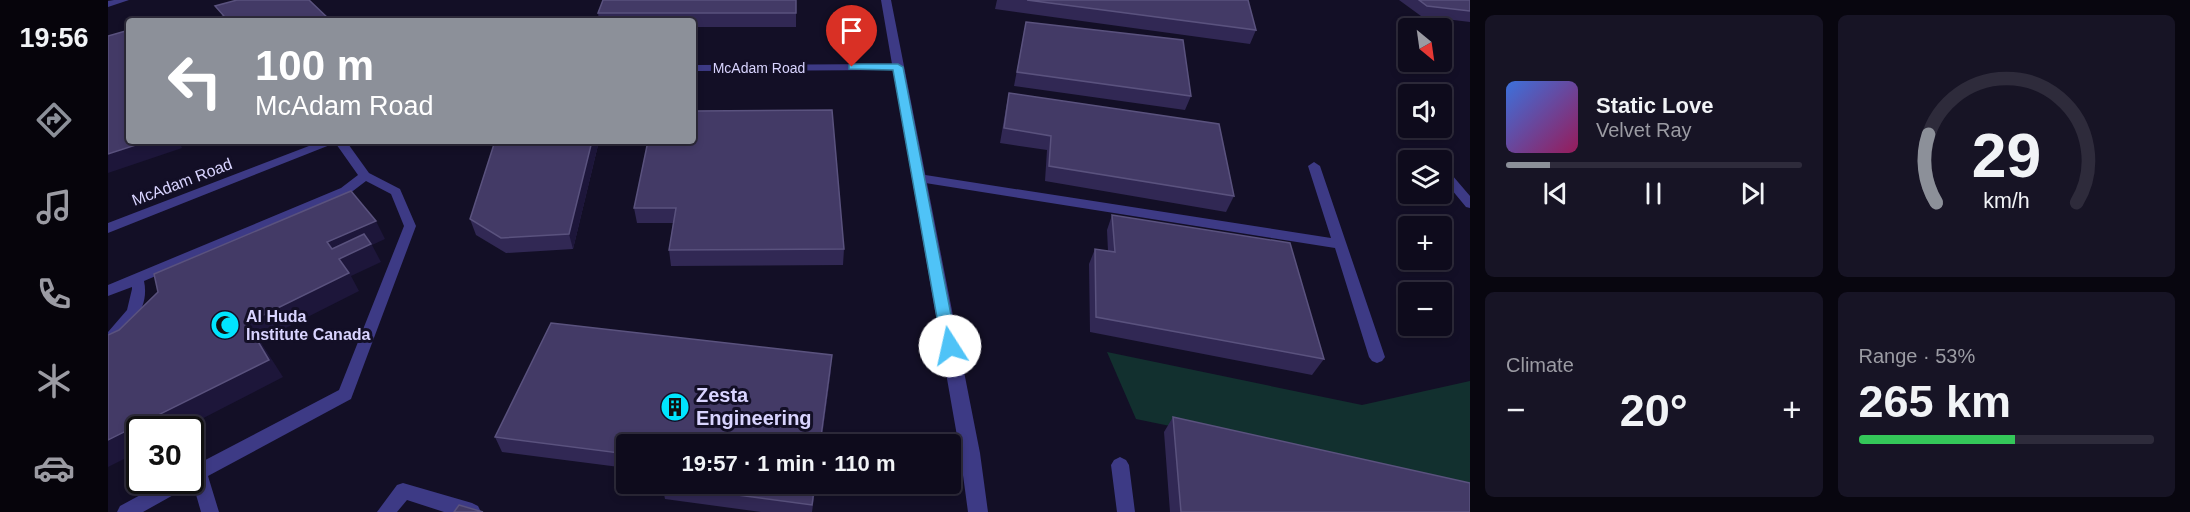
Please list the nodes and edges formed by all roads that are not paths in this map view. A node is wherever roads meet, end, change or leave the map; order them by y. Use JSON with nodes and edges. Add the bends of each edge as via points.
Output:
{"nodes":[{"id":1,"x":125,"y":0,"type":"edge"},
{"id":2,"x":886,"y":0,"type":"edge"},
{"id":3,"x":108,"y":4,"type":"edge"},
{"id":4,"x":898,"y":67,"type":"junction"},
{"id":5,"x":696,"y":68,"type":"edge"},
{"id":6,"x":326,"y":144,"type":"edge"},
{"id":7,"x":342,"y":144,"type":"edge"},
{"id":8,"x":1314,"y":166,"type":"dead end"},
{"id":9,"x":365,"y":176,"type":"junction"},
{"id":10,"x":919,"y":178,"type":"junction"},
{"id":11,"x":1452,"y":183,"type":"edge"},
{"id":12,"x":1470,"y":204,"type":"edge"},
{"id":13,"x":108,"y":228,"type":"edge"},
{"id":14,"x":1340,"y":244,"type":"junction"},
{"id":15,"x":137,"y":279,"type":"junction"},
{"id":16,"x":108,"y":291,"type":"edge"},
{"id":17,"x":108,"y":342,"type":"edge"},
{"id":18,"x":1377,"y":357,"type":"dead end"},
{"id":19,"x":1120,"y":465,"type":"dead end"},
{"id":20,"x":204,"y":470,"type":"edge"},
{"id":21,"x":159,"y":494,"type":"edge"},
{"id":22,"x":200,"y":494,"type":"edge"},
{"id":23,"x":126,"y":512,"type":"edge"},
{"id":24,"x":210,"y":512,"type":"edge"},
{"id":25,"x":386,"y":512,"type":"edge"},
{"id":26,"x":472,"y":512,"type":"edge"},
{"id":27,"x":978,"y":512,"type":"edge"},
{"id":28,"x":1126,"y":512,"type":"edge"}],
"edges":[{"from":1,"to":3,"type":"lane"},
{"from":2,"to":4,"type":"street"},
{"from":4,"to":5,"type":"street","name":"McAdam Road"},
{"from":4,"to":10,"type":"street"},
{"from":6,"to":13,"type":"street","name":"McAdam Road"},
{"from":7,"to":9,"type":"lane"},
{"from":8,"to":14,"type":"lane"},
{"from":9,"to":15,"type":"lane","via":[[345,191]]},
{"from":9,"to":20,"type":"lane","via":[[396,192],[410,226],[345,394]]},
{"from":10,"to":14,"type":"lane"},
{"from":10,"to":27,"type":"street"},
{"from":11,"to":12,"type":"lane"},
{"from":14,"to":18,"type":"lane"},
{"from":15,"to":16,"type":"lane"},
{"from":15,"to":17,"type":"lane","via":[[141,292],[134,313]]},
{"from":19,"to":28,"type":"lane"},
{"from":21,"to":23,"type":"lane"},
{"from":22,"to":24,"type":"lane"},
{"from":25,"to":26,"type":"lane","via":[[403,491]]}]}
